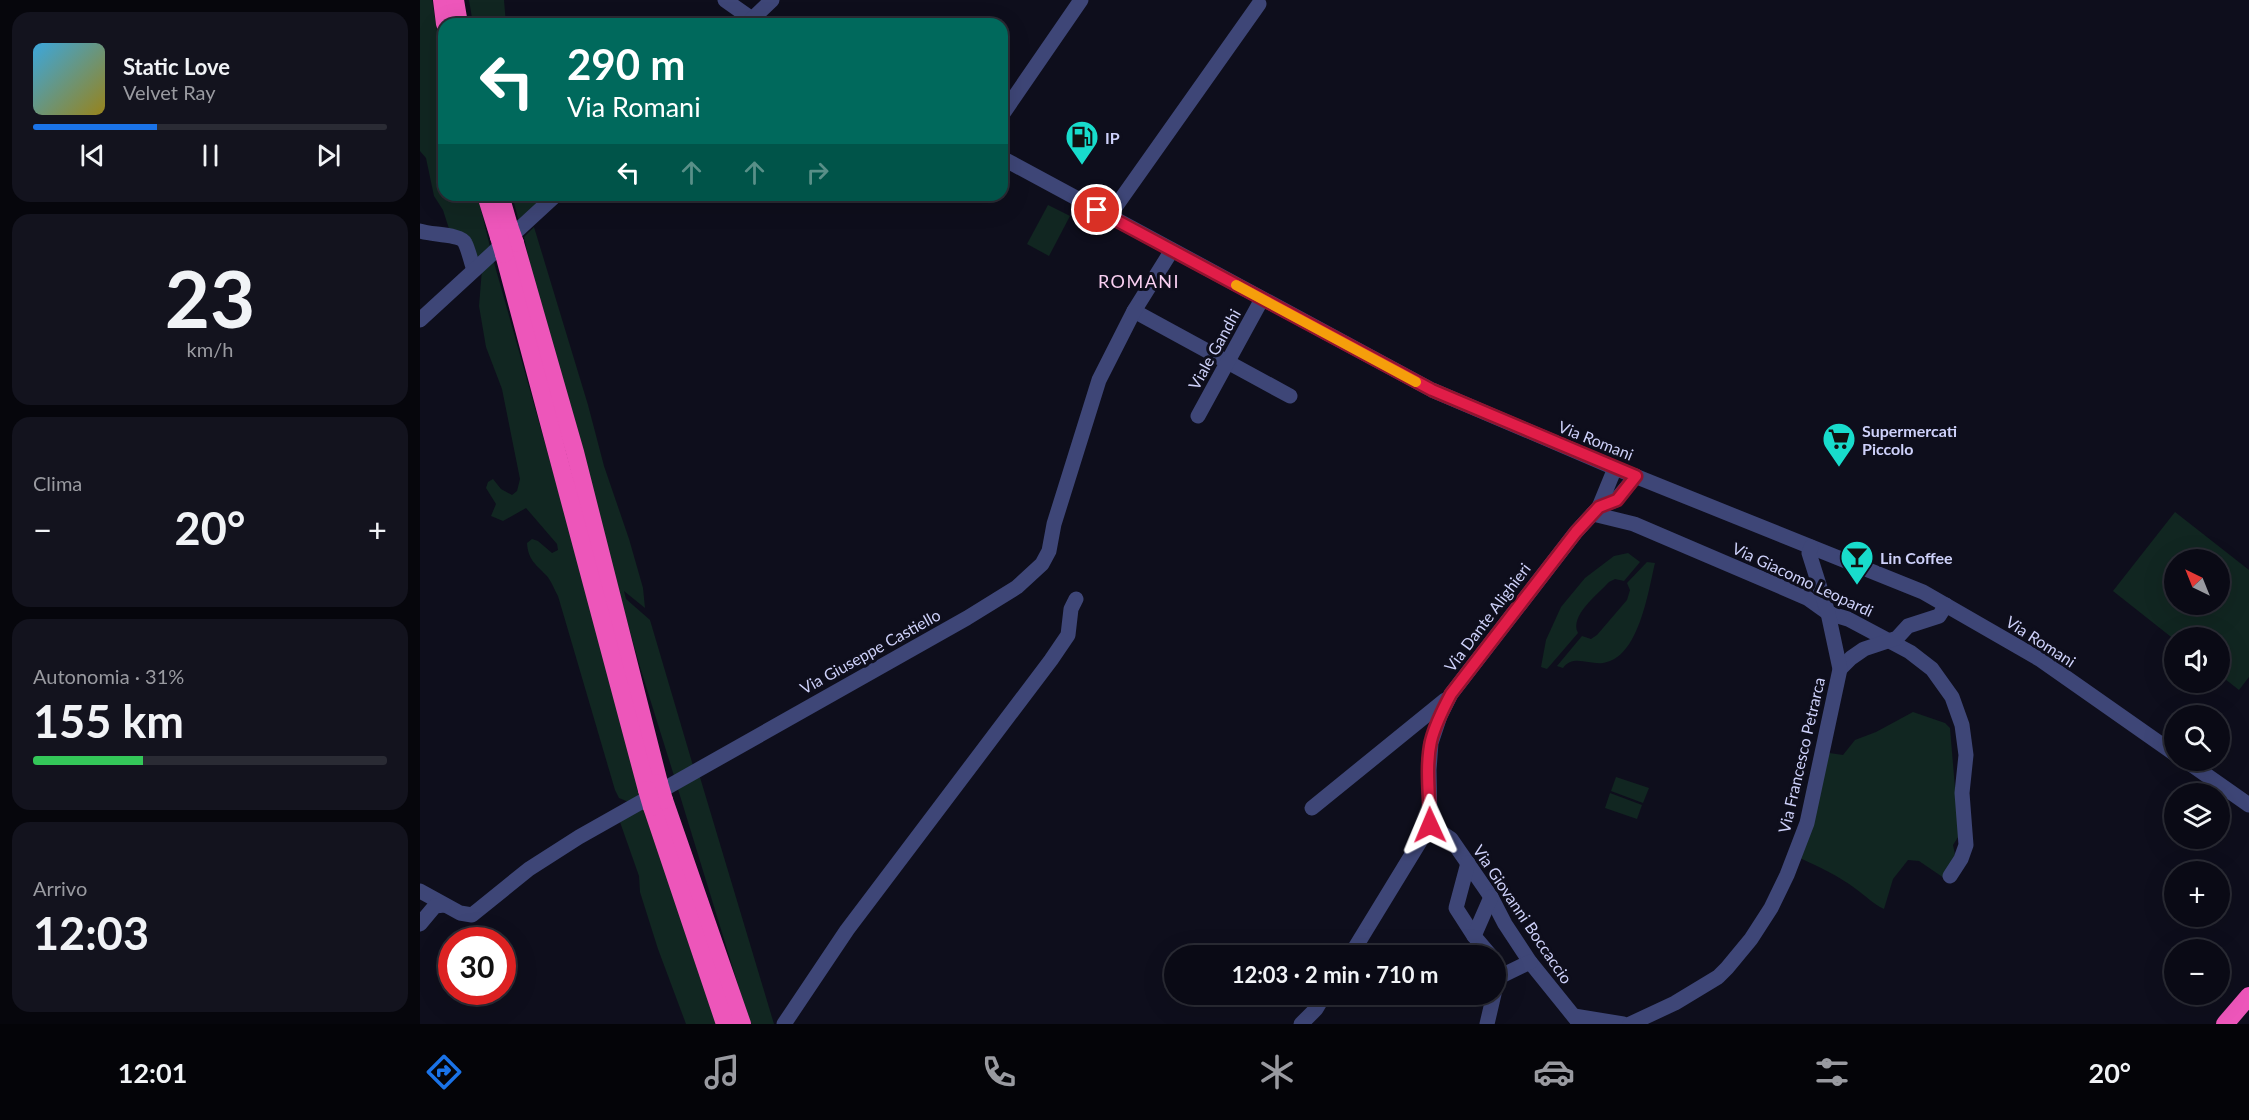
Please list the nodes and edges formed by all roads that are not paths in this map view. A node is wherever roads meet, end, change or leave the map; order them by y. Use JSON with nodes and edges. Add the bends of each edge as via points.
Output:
{"nodes":[{"id":1,"x":442,"y":0,"type":"edge"},
{"id":2,"x":455,"y":0,"type":"edge"},
{"id":3,"x":725,"y":0,"type":"edge"},
{"id":4,"x":772,"y":0,"type":"edge"},
{"id":5,"x":1081,"y":0,"type":"edge"},
{"id":6,"x":1259,"y":4,"type":"dead end"},
{"id":7,"x":444,"y":18,"type":"edge"},
{"id":8,"x":458,"y":18,"type":"edge"},
{"id":9,"x":747,"y":18,"type":"edge"},
{"id":10,"x":757,"y":18,"type":"edge"},
{"id":11,"x":1008,"y":106,"type":"edge"},
{"id":12,"x":1008,"y":161,"type":"edge"},
{"id":13,"x":489,"y":201,"type":"edge"},
{"id":14,"x":501,"y":201,"type":"edge"},
{"id":15,"x":549,"y":201,"type":"edge"},
{"id":16,"x":1109,"y":216,"type":"junction"},
{"id":17,"x":420,"y":231,"type":"edge"},
{"id":18,"x":507,"y":240,"type":"junction"},
{"id":19,"x":1172,"y":250,"type":"junction"},
{"id":20,"x":474,"y":270,"type":"junction"},
{"id":21,"x":1262,"y":299,"type":"junction"},
{"id":22,"x":1134,"y":311,"type":"junction"},
{"id":23,"x":420,"y":320,"type":"edge"},
{"id":24,"x":1227,"y":360,"type":"junction"},
{"id":25,"x":1290,"y":396,"type":"dead end"},
{"id":26,"x":1198,"y":416,"type":"dead end"},
{"id":27,"x":1615,"y":468,"type":"junction"},
{"id":28,"x":1636,"y":476,"type":"junction"},
{"id":29,"x":1617,"y":500,"type":"junction"},
{"id":30,"x":1596,"y":511,"type":"junction"},
{"id":31,"x":1634,"y":524,"type":"junction"},
{"id":32,"x":1811,"y":547,"type":"junction"},
{"id":33,"x":1076,"y":599,"type":"dead end"},
{"id":34,"x":1946,"y":605,"type":"junction"},
{"id":35,"x":1828,"y":613,"type":"junction"},
{"id":36,"x":1888,"y":641,"type":"junction"},
{"id":37,"x":1840,"y":669,"type":"junction"},
{"id":38,"x":1451,"y":694,"type":"junction"},
{"id":39,"x":2164,"y":746,"type":"edge"},
{"id":40,"x":2201,"y":771,"type":"edge"},
{"id":41,"x":655,"y":795,"type":"junction"},
{"id":42,"x":2249,"y":805,"type":"edge"},
{"id":43,"x":1312,"y":808,"type":"dead end"},
{"id":44,"x":1430,"y":825,"type":"junction"},
{"id":45,"x":1468,"y":863,"type":"junction"},
{"id":46,"x":1950,"y":876,"type":"dead end"},
{"id":47,"x":420,"y":891,"type":"edge"},
{"id":48,"x":1491,"y":897,"type":"junction"},
{"id":49,"x":444,"y":905,"type":"junction"},
{"id":50,"x":420,"y":924,"type":"edge"},
{"id":51,"x":1474,"y":936,"type":"junction"},
{"id":52,"x":1357,"y":945,"type":"edge"},
{"id":53,"x":1482,"y":945,"type":"edge"},
{"id":54,"x":1530,"y":962,"type":"junction"},
{"id":55,"x":1506,"y":973,"type":"edge"},
{"id":56,"x":2249,"y":996,"type":"edge"},
{"id":57,"x":1319,"y":1005,"type":"edge"},
{"id":58,"x":1491,"y":1005,"type":"edge"},
{"id":59,"x":1577,"y":1020,"type":"edge"},
{"id":60,"x":725,"y":1024,"type":"edge"},
{"id":61,"x":742,"y":1024,"type":"edge"},
{"id":62,"x":784,"y":1024,"type":"edge"},
{"id":63,"x":1301,"y":1024,"type":"edge"},
{"id":64,"x":1487,"y":1024,"type":"edge"},
{"id":65,"x":1623,"y":1024,"type":"edge"},
{"id":66,"x":1630,"y":1024,"type":"edge"},
{"id":67,"x":2225,"y":1024,"type":"edge"}],
"edges":[{"from":1,"to":7,"type":"highway"},
{"from":2,"to":8,"type":"highway"},
{"from":3,"to":9,"type":"street"},
{"from":4,"to":10,"type":"street"},
{"from":5,"to":11,"type":"street"},
{"from":6,"to":16,"type":"street"},
{"from":12,"to":16,"type":"street","name":"Via Romani"},
{"from":13,"to":18,"type":"highway"},
{"from":14,"to":18,"type":"highway"},
{"from":15,"to":20,"type":"street"},
{"from":16,"to":19,"type":"street","name":"Via Romani"},
{"from":17,"to":20,"type":"street","via":[[460,237],[465,241]]},
{"from":18,"to":41,"type":"highway","via":[[558,452]]},
{"from":19,"to":21,"type":"street","name":"Via Romani"},
{"from":19,"to":22,"type":"street","name":"Via Giuseppe Castiello"},
{"from":20,"to":23,"type":"street"},
{"from":21,"to":24,"type":"street","name":"Viale Gandhi"},
{"from":21,"to":27,"type":"street","name":"Via Romani","via":[[1432,390]]},
{"from":22,"to":24,"type":"street"},
{"from":22,"to":49,"type":"street","name":"Via Giuseppe Castiello","via":[[1099,380],[1049,551],[1042,564],[1017,587],[579,837],[529,869],[472,915]]},
{"from":24,"to":25,"type":"street"},
{"from":24,"to":26,"type":"street","name":"Viale Gandhi"},
{"from":27,"to":28,"type":"street","name":"Via Romani"},
{"from":27,"to":30,"type":"street","name":"Via Dante Alighieri"},
{"from":28,"to":29,"type":"street"},
{"from":28,"to":32,"type":"street","name":"Via Romani"},
{"from":29,"to":30,"type":"street","name":"Via Dante Alighieri"},
{"from":29,"to":31,"type":"street"},
{"from":30,"to":31,"type":"street","name":"Via Giacomo Leopardi"},
{"from":30,"to":38,"type":"street","name":"Via Dante Alighieri","via":[[1557,555]]},
{"from":31,"to":35,"type":"street","name":"Via Giacomo Leopardi","via":[[1807,598]]},
{"from":32,"to":34,"type":"street","name":"Via Romani"},
{"from":32,"to":35,"type":"street","name":"Via Francesco Petrarca","via":[[1809,553]]},
{"from":33,"to":62,"type":"street","via":[[1068,634],[1051,660],[848,930]]},
{"from":34,"to":36,"type":"street","via":[[1939,616],[1916,622]]},
{"from":34,"to":39,"type":"street","name":"Via Romani","via":[[2041,660]]},
{"from":35,"to":36,"type":"street","name":"Via Giacomo Leopardi","via":[[1848,619]]},
{"from":35,"to":37,"type":"street","name":"Via Francesco Petrarca"},
{"from":36,"to":37,"type":"street","name":"Via Francesco Petrarca","via":[[1857,654]]},
{"from":36,"to":46,"type":"street","name":"Via Giacomo Leopardi","via":[[1932,669],[1952,697],[1962,724],[1966,845]]},
{"from":37,"to":66,"type":"street","name":"Via Francesco Petrarca","via":[[1807,823],[1771,908],[1751,939],[1718,977]]},
{"from":38,"to":43,"type":"street"},
{"from":38,"to":44,"type":"street","name":"Via Dante Alighieri","via":[[1431,743]]},
{"from":40,"to":42,"type":"street"},
{"from":41,"to":60,"type":"highway"},
{"from":41,"to":61,"type":"highway"},
{"from":44,"to":45,"type":"street","name":"Via Giovanni Boccaccio","via":[[1451,839]]},
{"from":44,"to":52,"type":"street"},
{"from":45,"to":48,"type":"street","name":"Via Giovanni Boccaccio"},
{"from":45,"to":51,"type":"street","via":[[1456,908]]},
{"from":47,"to":49,"type":"street","name":"Via Giuseppe Castiello"},
{"from":48,"to":51,"type":"street"},
{"from":48,"to":54,"type":"street","name":"Via Giovanni Boccaccio"},
{"from":49,"to":50,"type":"street","via":[[435,906]]},
{"from":51,"to":53,"type":"street"},
{"from":54,"to":55,"type":"street"},
{"from":54,"to":59,"type":"street","name":"Via Giovanni Boccaccio"},
{"from":56,"to":67,"type":"highway"},
{"from":57,"to":63,"type":"street"},
{"from":58,"to":64,"type":"street"},
{"from":59,"to":65,"type":"street","name":"Via Giovanni Boccaccio"}]}
